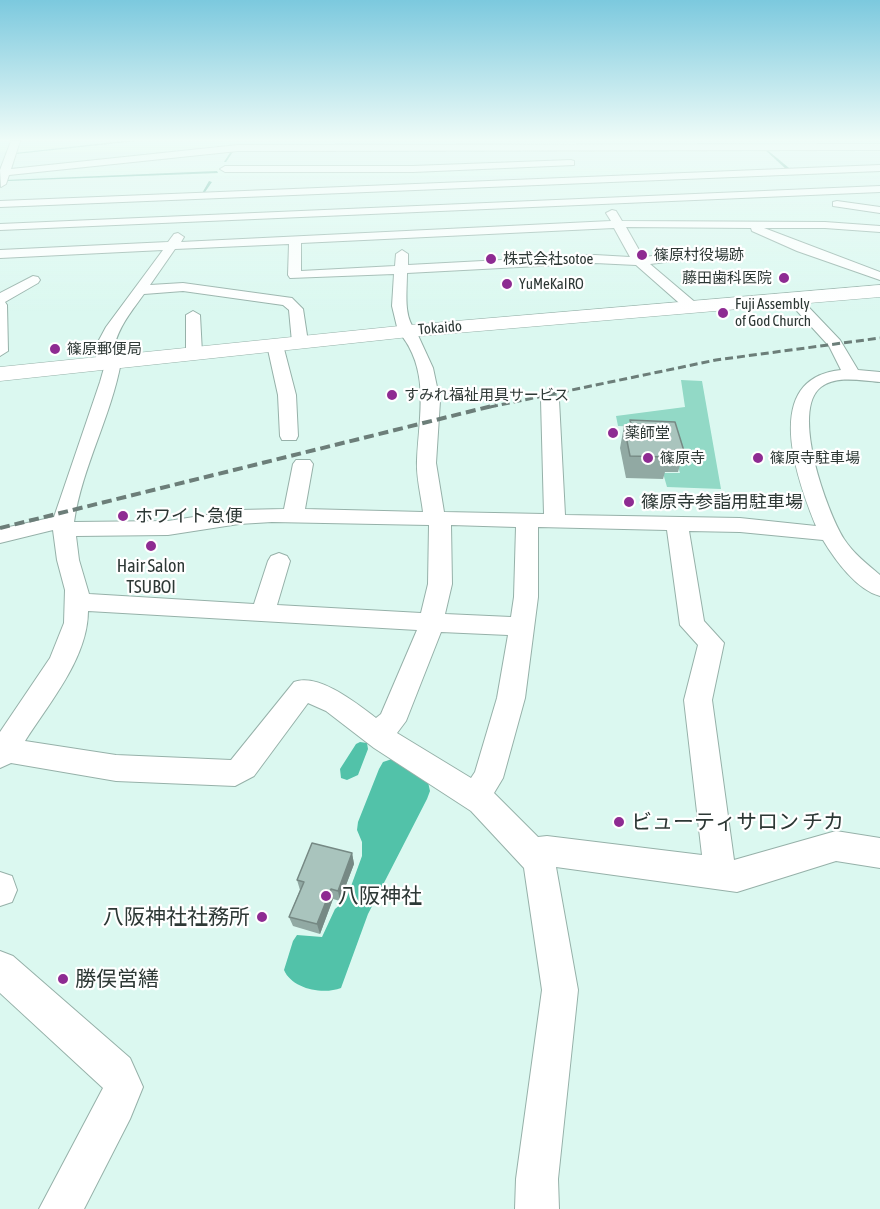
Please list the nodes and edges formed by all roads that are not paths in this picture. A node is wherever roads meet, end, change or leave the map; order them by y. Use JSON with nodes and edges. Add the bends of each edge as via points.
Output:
{"nodes":[{"id":1,"x":65,"y":197,"type":"edge"},
{"id":2,"x":205,"y":197,"type":"edge"},
{"id":3,"x":406,"y":197,"type":"edge"},
{"id":4,"x":604,"y":197,"type":"edge"},
{"id":5,"x":690,"y":197,"type":"edge"},
{"id":6,"x":725,"y":197,"type":"edge"},
{"id":7,"x":829,"y":197,"type":"edge"},
{"id":8,"x":606,"y":201,"type":"junction"},
{"id":9,"x":0,"y":204,"type":"edge"},
{"id":10,"x":837,"y":204,"type":"junction"},
{"id":11,"x":405,"y":210,"type":"junction"},
{"id":12,"x":880,"y":210,"type":"edge"},
{"id":13,"x":190,"y":219,"type":"junction"},
{"id":14,"x":619,"y":224,"type":"junction"},
{"id":15,"x":751,"y":225,"type":"junction"},
{"id":16,"x":0,"y":227,"type":"edge"},
{"id":17,"x":865,"y":227,"type":"junction"},
{"id":18,"x":880,"y":229,"type":"edge"},
{"id":19,"x":403,"y":235,"type":"junction"},
{"id":20,"x":295,"y":240,"type":"junction"},
{"id":21,"x":171,"y":246,"type":"junction"},
{"id":22,"x":706,"y":253,"type":"dead end"},
{"id":23,"x":0,"y":254,"type":"edge"},
{"id":24,"x":639,"y":261,"type":"junction"},
{"id":25,"x":455,"y":267,"type":"junction"},
{"id":26,"x":400,"y":270,"type":"junction"},
{"id":27,"x":880,"y":276,"type":"edge"},
{"id":28,"x":33,"y":280,"type":"dead end"},
{"id":29,"x":460,"y":281,"type":"dead end"},
{"id":30,"x":140,"y":290,"type":"junction"},
{"id":31,"x":880,"y":291,"type":"edge"},
{"id":32,"x":0,"y":299,"type":"edge"},
{"id":33,"x":793,"y":299,"type":"junction"},
{"id":34,"x":0,"y":305,"type":"edge"},
{"id":35,"x":691,"y":306,"type":"junction"},
{"id":36,"x":194,"y":315,"type":"dead end"},
{"id":37,"x":407,"y":331,"type":"junction"},
{"id":38,"x":300,"y":342,"type":"junction"},
{"id":39,"x":275,"y":345,"type":"junction"},
{"id":40,"x":0,"y":351,"type":"edge"},
{"id":41,"x":194,"y":353,"type":"junction"},
{"id":42,"x":108,"y":362,"type":"junction"},
{"id":43,"x":0,"y":374,"type":"edge"},
{"id":44,"x":852,"y":375,"type":"junction"},
{"id":45,"x":880,"y":377,"type":"edge"},
{"id":46,"x":550,"y":400,"type":"dead end"},
{"id":47,"x":289,"y":436,"type":"dead end"},
{"id":48,"x":303,"y":464,"type":"dead end"},
{"id":49,"x":293,"y":516,"type":"junction"},
{"id":50,"x":437,"y":519,"type":"junction"},
{"id":51,"x":527,"y":520,"type":"junction"},
{"id":52,"x":555,"y":521,"type":"junction"},
{"id":53,"x":677,"y":523,"type":"junction"},
{"id":54,"x":63,"y":525,"type":"junction"},
{"id":55,"x":831,"y":534,"type":"junction"},
{"id":56,"x":0,"y":536,"type":"edge"},
{"id":57,"x":279,"y":561,"type":"dead end"},
{"id":58,"x":880,"y":588,"type":"edge"},
{"id":59,"x":77,"y":602,"type":"junction"},
{"id":60,"x":263,"y":613,"type":"junction"},
{"id":61,"x":431,"y":621,"type":"junction"},
{"id":62,"x":521,"y":627,"type":"junction"},
{"id":63,"x":377,"y":734,"type":"junction"},
{"id":64,"x":2,"y":753,"type":"edge"},
{"id":65,"x":475,"y":796,"type":"junction"},
{"id":66,"x":531,"y":853,"type":"junction"},
{"id":67,"x":880,"y":853,"type":"edge"},
{"id":68,"x":720,"y":874,"type":"junction"},
{"id":69,"x":0,"y":969,"type":"edge"},
{"id":70,"x":61,"y":1209,"type":"edge"},
{"id":71,"x":537,"y":1209,"type":"edge"}],
"edges":[{"from":1,"to":9,"type":"street"},
{"from":2,"to":13,"type":"street"},
{"from":3,"to":11,"type":"street"},
{"from":4,"to":8,"type":"street"},
{"from":5,"to":8,"type":"street"},
{"from":6,"to":15,"type":"street"},
{"from":7,"to":10,"type":"street"},
{"from":8,"to":11,"type":"street"},
{"from":8,"to":14,"type":"street"},
{"from":10,"to":12,"type":"street"},
{"from":10,"to":17,"type":"street"},
{"from":11,"to":13,"type":"street"},
{"from":11,"to":19,"type":"street"},
{"from":13,"to":16,"type":"street"},
{"from":13,"to":21,"type":"street"},
{"from":14,"to":15,"type":"street"},
{"from":14,"to":19,"type":"street"},
{"from":14,"to":24,"type":"street"},
{"from":15,"to":17,"type":"street"},
{"from":15,"to":27,"type":"street","via":[[801,248]]},
{"from":17,"to":18,"type":"street"},
{"from":19,"to":20,"type":"street"},
{"from":19,"to":26,"type":"street"},
{"from":20,"to":21,"type":"street"},
{"from":20,"to":26,"type":"street","via":[[296,277]]},
{"from":21,"to":23,"type":"street"},
{"from":21,"to":30,"type":"street"},
{"from":22,"to":24,"type":"street"},
{"from":24,"to":25,"type":"street","via":[[595,259]]},
{"from":24,"to":35,"type":"street"},
{"from":25,"to":26,"type":"street"},
{"from":25,"to":29,"type":"street"},
{"from":26,"to":37,"type":"street","via":[[399,306]]},
{"from":28,"to":32,"type":"street"},
{"from":30,"to":38,"type":"street","via":[[183,287],[286,302],[296,309]]},
{"from":30,"to":42,"type":"street","via":[[108,334]]},
{"from":31,"to":33,"type":"main road","name":"Tokaido"},
{"from":33,"to":35,"type":"main road","name":"Tokaido"},
{"from":33,"to":44,"type":"street","via":[[843,352]]},
{"from":34,"to":40,"type":"street"},
{"from":35,"to":37,"type":"main road","name":"Tokaido"},
{"from":36,"to":41,"type":"street"},
{"from":37,"to":38,"type":"main road","name":"Tokaido"},
{"from":37,"to":50,"type":"street","via":[[425,368],[432,408],[426,463]]},
{"from":38,"to":39,"type":"main road","name":"Tokaido"},
{"from":39,"to":41,"type":"main road","name":"Tokaido"},
{"from":39,"to":47,"type":"street","via":[[286,388]]},
{"from":41,"to":42,"type":"main road","name":"Tokaido"},
{"from":42,"to":43,"type":"main road","name":"Tokaido"},
{"from":42,"to":54,"type":"street","via":[[96,423],[73,479]]},
{"from":44,"to":45,"type":"street"},
{"from":44,"to":55,"type":"street","via":[[814,384],[801,408],[808,471]]},
{"from":46,"to":52,"type":"street"},
{"from":48,"to":49,"type":"street"},
{"from":49,"to":50,"type":"street"},
{"from":49,"to":54,"type":"street","via":[[256,516],[168,528]]},
{"from":50,"to":51,"type":"street"},
{"from":50,"to":61,"type":"street","via":[[440,584]]},
{"from":51,"to":52,"type":"street"},
{"from":51,"to":62,"type":"street","via":[[526,597]]},
{"from":52,"to":53,"type":"street"},
{"from":53,"to":55,"type":"street"},
{"from":53,"to":68,"type":"street","via":[[692,625],[711,643],[698,700]]},
{"from":54,"to":56,"type":"street"},
{"from":54,"to":59,"type":"street"},
{"from":55,"to":58,"type":"street","via":[[845,556]]},
{"from":57,"to":60,"type":"street"},
{"from":59,"to":60,"type":"street"},
{"from":59,"to":64,"type":"street","via":[[76,623],[62,661]]},
{"from":60,"to":61,"type":"street"},
{"from":61,"to":62,"type":"street"},
{"from":61,"to":63,"type":"street","via":[[392,721]]},
{"from":62,"to":65,"type":"street","via":[[507,709],[488,778]]},
{"from":63,"to":64,"type":"street","via":[[336,703],[303,689],[244,767],[235,773],[116,768]]},
{"from":63,"to":65,"type":"street"},
{"from":65,"to":66,"type":"street"},
{"from":66,"to":68,"type":"street","via":[[547,851]]},
{"from":66,"to":71,"type":"street","via":[[539,861],[560,990],[537,1179]]},
{"from":67,"to":68,"type":"street","via":[[836,846],[737,876]]},
{"from":69,"to":70,"type":"street","via":[[116,1072],[123,1087]]}]}
